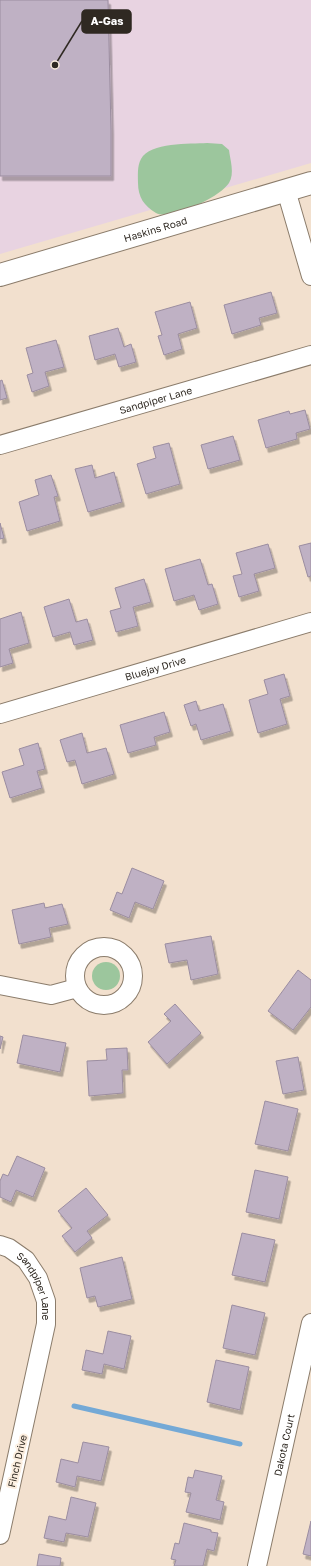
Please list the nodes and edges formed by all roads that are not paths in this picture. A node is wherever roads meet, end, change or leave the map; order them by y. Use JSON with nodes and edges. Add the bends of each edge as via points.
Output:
{"nodes":[{"id":1,"x":311,"y":183,"type":"edge"},
{"id":2,"x":286,"y":190,"type":"junction"},
{"id":3,"x":0,"y":275,"type":"edge"},
{"id":4,"x":311,"y":276,"type":"edge"},
{"id":5,"x":311,"y":355,"type":"edge"},
{"id":6,"x":0,"y":445,"type":"edge"},
{"id":7,"x":311,"y":622,"type":"edge"},
{"id":8,"x":0,"y":714,"type":"edge"},
{"id":9,"x":0,"y":985,"type":"edge"},
{"id":10,"x":77,"y":988,"type":"dead end"},
{"id":11,"x":0,"y":1245,"type":"edge"},
{"id":12,"x":311,"y":1323,"type":"edge"},
{"id":13,"x":28,"y":1411,"type":"joint"},
{"id":14,"x":0,"y":1535,"type":"edge"},
{"id":15,"x":257,"y":1566,"type":"edge"}],
"edges":[{"from":1,"to":2,"type":"main road","name":"Haskins Road"},
{"from":2,"to":3,"type":"main road","name":"Haskins Road"},
{"from":2,"to":4,"type":"street"},
{"from":5,"to":6,"type":"street","name":"Sandpiper Lane"},
{"from":7,"to":8,"type":"street","name":"Bluejay Drive"},
{"from":9,"to":10,"type":"street","via":[[51,995]]},
{"from":11,"to":13,"type":"street","name":"Sandpiper Lane","via":[[26,1260],[38,1278],[46,1301],[46,1324]]},
{"from":12,"to":15,"type":"street","name":"Dakota Court"},
{"from":13,"to":14,"type":"street","name":"Finch Drive"}]}
